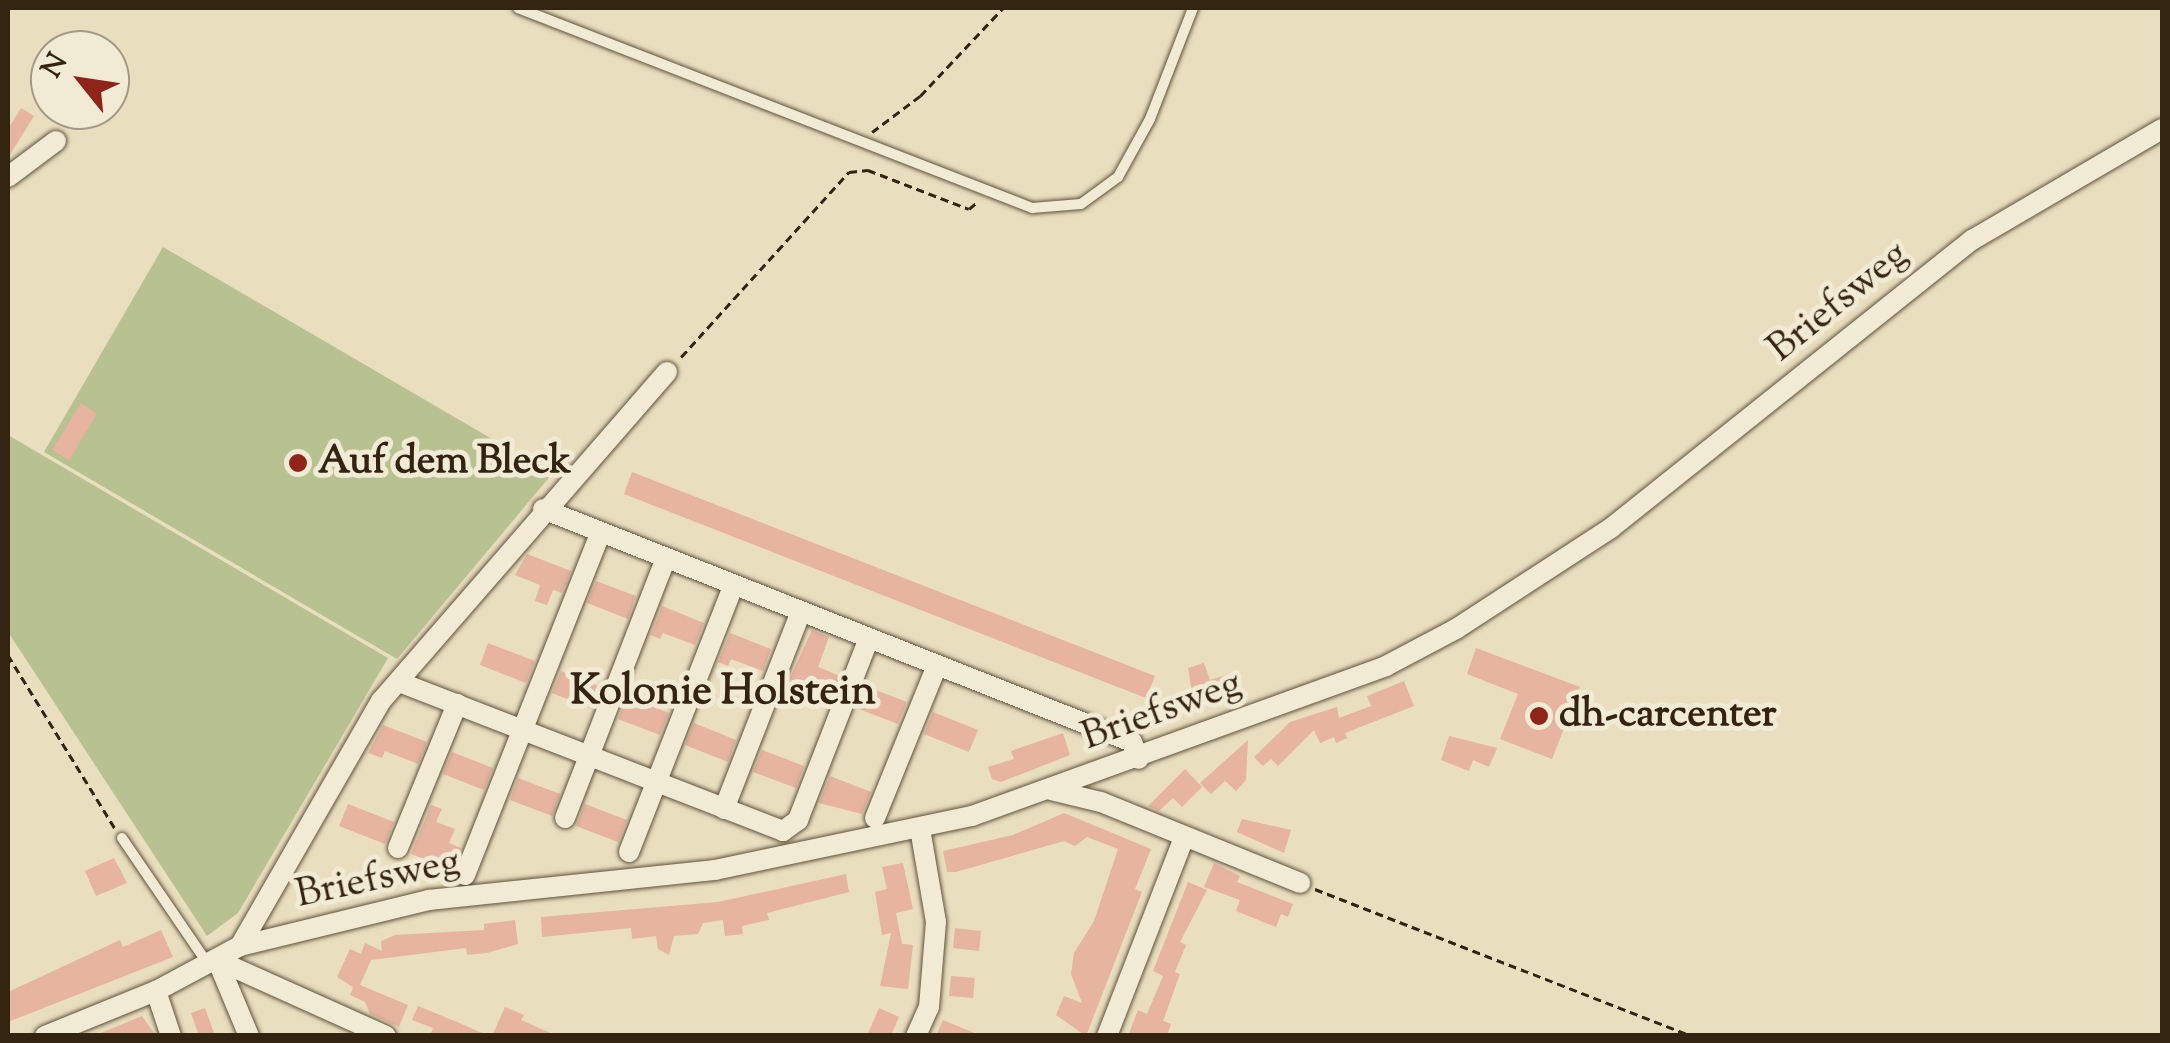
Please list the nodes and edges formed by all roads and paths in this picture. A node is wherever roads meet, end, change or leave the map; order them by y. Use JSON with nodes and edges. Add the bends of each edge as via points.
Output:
{"nodes":[{"id":1,"x":518,"y":8,"type":"edge"},
{"id":2,"x":1003,"y":8,"type":"edge"},
{"id":3,"x":1193,"y":8,"type":"edge"},
{"id":4,"x":2162,"y":129,"type":"edge"},
{"id":5,"x":56,"y":141,"type":"dead end"},
{"id":6,"x":871,"y":149,"type":"junction"},
{"id":7,"x":8,"y":177,"type":"edge"},
{"id":8,"x":980,"y":192,"type":"junction"},
{"id":9,"x":666,"y":372,"type":"joint"},
{"id":10,"x":543,"y":509,"type":"junction"},
{"id":11,"x":600,"y":534,"type":"junction"},
{"id":12,"x":665,"y":560,"type":"junction"},
{"id":13,"x":733,"y":586,"type":"junction"},
{"id":14,"x":801,"y":611,"type":"junction"},
{"id":15,"x":869,"y":638,"type":"junction"},
{"id":16,"x":8,"y":655,"type":"edge"},
{"id":17,"x":937,"y":664,"type":"junction"},
{"id":18,"x":399,"y":682,"type":"junction"},
{"id":19,"x":457,"y":704,"type":"junction"},
{"id":20,"x":523,"y":729,"type":"junction"},
{"id":21,"x":590,"y":756,"type":"junction"},
{"id":22,"x":1139,"y":759,"type":"junction"},
{"id":23,"x":1116,"y":768,"type":"junction"},
{"id":24,"x":657,"y":782,"type":"junction"},
{"id":25,"x":1049,"y":790,"type":"junction"},
{"id":26,"x":724,"y":810,"type":"junction"},
{"id":27,"x":1127,"y":812,"type":"junction"},
{"id":28,"x":566,"y":818,"type":"dead end"},
{"id":29,"x":875,"y":818,"type":"dead end"},
{"id":30,"x":920,"y":828,"type":"junction"},
{"id":31,"x":1184,"y":837,"type":"junction"},
{"id":32,"x":122,"y":838,"type":"joint"},
{"id":33,"x":398,"y":848,"type":"dead end"},
{"id":34,"x":629,"y":852,"type":"dead end"},
{"id":35,"x":465,"y":875,"type":"dead end"},
{"id":36,"x":1300,"y":884,"type":"joint"},
{"id":37,"x":240,"y":946,"type":"junction"},
{"id":38,"x":212,"y":962,"type":"junction"},
{"id":39,"x":156,"y":991,"type":"junction"},
{"id":40,"x":45,"y":1036,"type":"edge"},
{"id":41,"x":172,"y":1036,"type":"edge"},
{"id":42,"x":249,"y":1036,"type":"edge"},
{"id":43,"x":386,"y":1036,"type":"edge"},
{"id":44,"x":916,"y":1036,"type":"edge"},
{"id":45,"x":1107,"y":1036,"type":"edge"},
{"id":46,"x":1692,"y":1036,"type":"edge"}],
"edges":[{"from":1,"to":6,"type":"lane"},
{"from":2,"to":6,"type":"path","via":[[920,96],[875,125]]},
{"from":3,"to":8,"type":"lane","via":[[1136,150],[1103,190],[1059,208],[1008,203]]},
{"from":4,"to":22,"type":"street","name":"Briefsweg","via":[[1972,240],[1636,509],[1456,629],[1386,666]]},
{"from":5,"to":7,"type":"street"},
{"from":6,"to":8,"type":"lane"},
{"from":8,"to":9,"type":"path","via":[[969,208],[859,169],[840,181]]},
{"from":9,"to":10,"type":"street"},
{"from":10,"to":11,"type":"street"},
{"from":10,"to":18,"type":"street"},
{"from":11,"to":12,"type":"street"},
{"from":11,"to":20,"type":"street"},
{"from":12,"to":13,"type":"street"},
{"from":12,"to":21,"type":"street"},
{"from":13,"to":14,"type":"street"},
{"from":13,"to":24,"type":"street"},
{"from":14,"to":15,"type":"street"},
{"from":14,"to":26,"type":"street"},
{"from":15,"to":17,"type":"street"},
{"from":15,"to":26,"type":"street","via":[[790,831]]},
{"from":16,"to":32,"type":"path"},
{"from":17,"to":22,"type":"street","via":[[1132,742]]},
{"from":17,"to":29,"type":"street"},
{"from":18,"to":19,"type":"street"},
{"from":18,"to":37,"type":"street","via":[[365,724]]},
{"from":19,"to":20,"type":"street"},
{"from":19,"to":33,"type":"street"},
{"from":20,"to":21,"type":"street"},
{"from":20,"to":35,"type":"street"},
{"from":21,"to":24,"type":"street"},
{"from":21,"to":28,"type":"street"},
{"from":22,"to":23,"type":"street","name":"Briefsweg"},
{"from":23,"to":25,"type":"street","name":"Briefsweg"},
{"from":23,"to":27,"type":"street","via":[[1113,790]]},
{"from":24,"to":26,"type":"street"},
{"from":24,"to":34,"type":"street"},
{"from":25,"to":27,"type":"street"},
{"from":25,"to":30,"type":"street","name":"Briefsweg"},
{"from":27,"to":31,"type":"street"},
{"from":30,"to":37,"type":"street","name":"Briefsweg","via":[[714,870],[430,900]]},
{"from":30,"to":44,"type":"street","via":[[936,922],[929,1007]]},
{"from":31,"to":36,"type":"street"},
{"from":31,"to":45,"type":"street"},
{"from":32,"to":38,"type":"lane"},
{"from":36,"to":46,"type":"path"},
{"from":37,"to":38,"type":"street","name":"Briefsweg"},
{"from":38,"to":39,"type":"street","name":"Briefsweg"},
{"from":38,"to":42,"type":"street"},
{"from":38,"to":43,"type":"street"},
{"from":39,"to":40,"type":"street","name":"Briefsweg"},
{"from":39,"to":41,"type":"street"}]}
